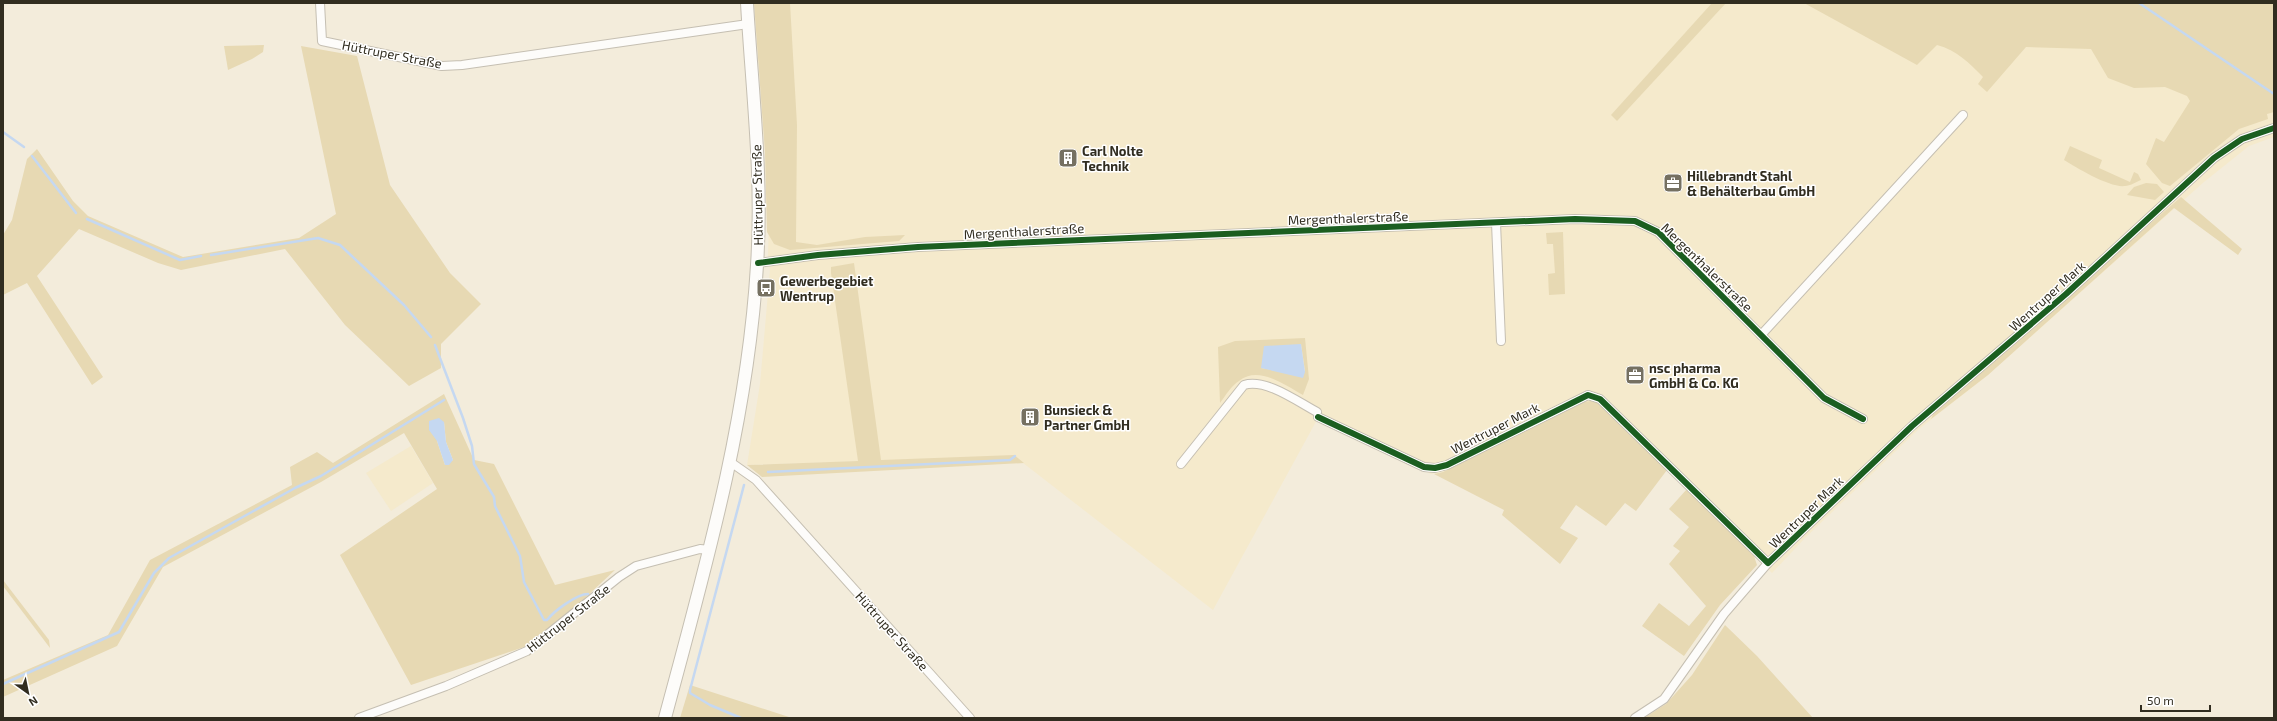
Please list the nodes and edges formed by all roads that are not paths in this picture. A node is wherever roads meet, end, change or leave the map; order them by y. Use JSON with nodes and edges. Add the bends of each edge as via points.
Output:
{"nodes":[{"id":1,"x":320,"y":3,"type":"edge"},
{"id":2,"x":747,"y":3,"type":"edge"},
{"id":3,"x":748,"y":24,"type":"junction"},
{"id":4,"x":1963,"y":115,"type":"dead end"},
{"id":5,"x":2274,"y":128,"type":"edge"},
{"id":6,"x":1496,"y":223,"type":"junction"},
{"id":7,"x":758,"y":263,"type":"junction"},
{"id":8,"x":1761,"y":335,"type":"junction"},
{"id":9,"x":1501,"y":341,"type":"dead end"},
{"id":10,"x":1863,"y":419,"type":"dead end"},
{"id":11,"x":729,"y":461,"type":"junction"},
{"id":12,"x":1182,"y":464,"type":"dead end"},
{"id":13,"x":710,"y":550,"type":"junction"},
{"id":14,"x":1768,"y":563,"type":"junction"},
{"id":15,"x":359,"y":718,"type":"edge"},
{"id":16,"x":665,"y":718,"type":"edge"},
{"id":17,"x":970,"y":718,"type":"edge"},
{"id":18,"x":1636,"y":718,"type":"edge"}],
"edges":[{"from":1,"to":3,"type":"street","name":"Hüttruper Straße","via":[[322,41],[425,63],[462,66]]},
{"from":2,"to":3,"type":"main road","name":"Hüttruper Straße"},
{"from":3,"to":7,"type":"main road","name":"Hüttruper Straße","via":[[757,142]]},
{"from":4,"to":8,"type":"street"},
{"from":5,"to":14,"type":"street","name":"Wentruper Mark","via":[[2242,139],[2214,158],[2066,294],[1912,426]]},
{"from":6,"to":7,"type":"street","name":"Mergenthalerstraße","via":[[918,247]]},
{"from":6,"to":8,"type":"street","name":"Mergenthalerstraße","via":[[1575,219],[1634,221],[1644,224],[1658,232]]},
{"from":6,"to":9,"type":"street"},
{"from":7,"to":11,"type":"main road","name":"Hüttruper Straße","via":[[747,370]]},
{"from":8,"to":10,"type":"street","name":"Mergenthalerstraße","via":[[1824,398]]},
{"from":11,"to":13,"type":"main road","name":"Hüttruper Straße"},
{"from":11,"to":17,"type":"street","name":"Hüttruper Straße","via":[[756,480]]},
{"from":12,"to":14,"type":"street","name":"Wentruper Mark","via":[[1244,384],[1252,382],[1263,384],[1317,415],[1424,467],[1435,468],[1447,465],[1588,395],[1600,399]]},
{"from":13,"to":15,"type":"street","name":"Hüttruper Straße","via":[[700,549],[636,566],[527,651],[446,686]]},
{"from":13,"to":16,"type":"main road","name":"Hüttruper Straße"},
{"from":14,"to":18,"type":"street","name":"Wentruper Mark","via":[[1724,614],[1664,699]]}]}
